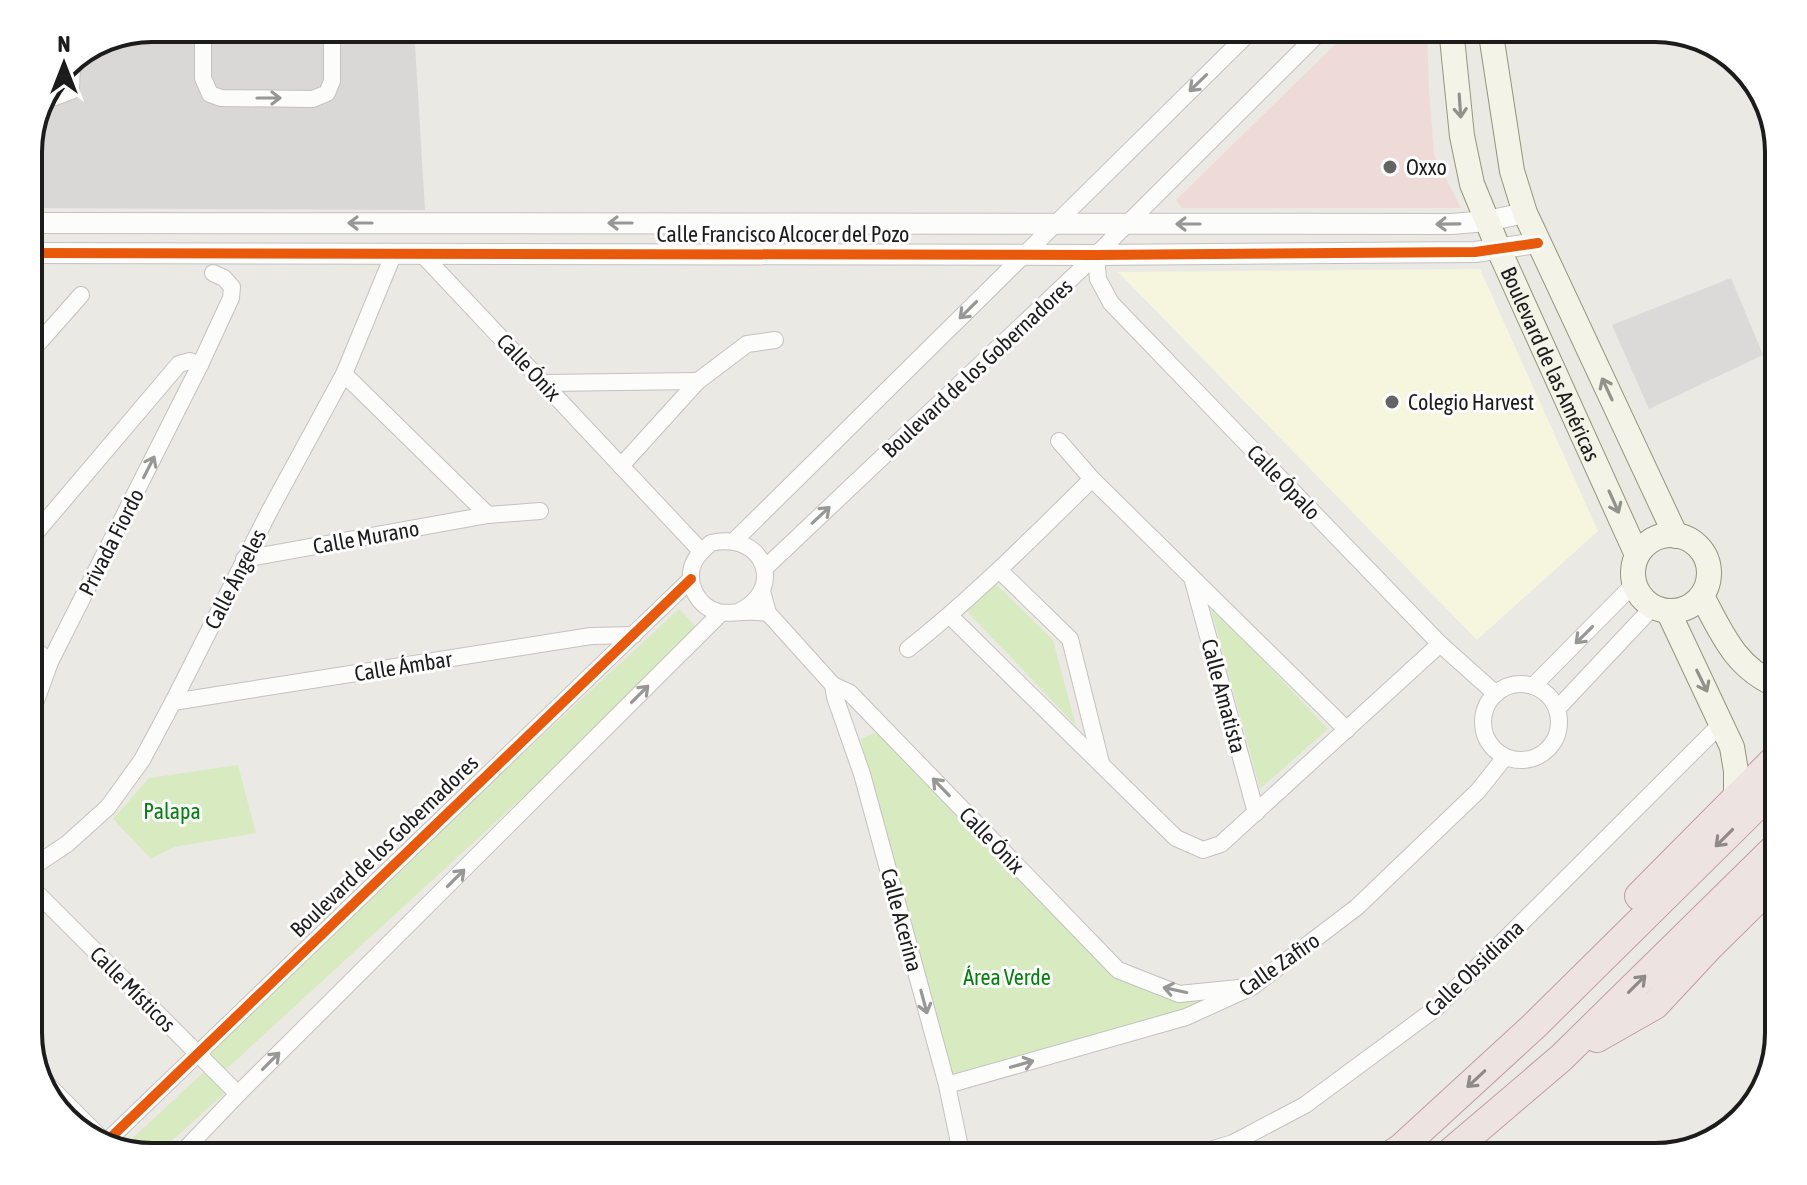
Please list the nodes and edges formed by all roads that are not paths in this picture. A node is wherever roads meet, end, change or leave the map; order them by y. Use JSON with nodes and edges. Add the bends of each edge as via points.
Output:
{"nodes":[{"id":1,"x":203,"y":42,"type":"edge"},
{"id":2,"x":332,"y":42,"type":"edge"},
{"id":3,"x":1240,"y":42,"type":"edge"},
{"id":4,"x":1310,"y":42,"type":"edge"},
{"id":5,"x":1452,"y":42,"type":"edge"},
{"id":6,"x":1492,"y":42,"type":"edge"},
{"id":7,"x":1525,"y":213,"type":"junction"},
{"id":8,"x":1487,"y":221,"type":"junction"},
{"id":9,"x":42,"y":223,"type":"edge"},
{"id":10,"x":1055,"y":223,"type":"junction"},
{"id":11,"x":1128,"y":223,"type":"junction"},
{"id":12,"x":1538,"y":243,"type":"junction"},
{"id":13,"x":1499,"y":250,"type":"junction"},
{"id":14,"x":42,"y":253,"type":"edge"},
{"id":15,"x":394,"y":253,"type":"junction"},
{"id":16,"x":421,"y":253,"type":"junction"},
{"id":17,"x":1023,"y":255,"type":"junction"},
{"id":18,"x":1096,"y":255,"type":"junction"},
{"id":19,"x":213,"y":273,"type":"dead end"},
{"id":20,"x":81,"y":295,"type":"dead end"},
{"id":21,"x":42,"y":339,"type":"edge"},
{"id":22,"x":775,"y":340,"type":"dead end"},
{"id":23,"x":200,"y":365,"type":"junction"},
{"id":24,"x":344,"y":374,"type":"junction"},
{"id":25,"x":698,"y":381,"type":"junction"},
{"id":26,"x":544,"y":383,"type":"junction"},
{"id":27,"x":1059,"y":441,"type":"dead end"},
{"id":28,"x":621,"y":466,"type":"junction"},
{"id":29,"x":1092,"y":479,"type":"junction"},
{"id":30,"x":540,"y":511,"type":"dead end"},
{"id":31,"x":488,"y":515,"type":"junction"},
{"id":32,"x":42,"y":525,"type":"edge"},
{"id":33,"x":1676,"y":536,"type":"junction"},
{"id":34,"x":734,"y":541,"type":"junction"},
{"id":35,"x":701,"y":551,"type":"junction"},
{"id":36,"x":1637,"y":555,"type":"junction"},
{"id":37,"x":244,"y":559,"type":"junction"},
{"id":38,"x":764,"y":569,"type":"junction"},
{"id":39,"x":999,"y":570,"type":"junction"},
{"id":40,"x":691,"y":579,"type":"junction"},
{"id":41,"x":1193,"y":579,"type":"junction"},
{"id":42,"x":1634,"y":584,"type":"junction"},
{"id":43,"x":762,"y":591,"type":"junction"},
{"id":44,"x":1702,"y":596,"type":"junction"},
{"id":45,"x":1660,"y":609,"type":"junction"},
{"id":46,"x":740,"y":611,"type":"junction"},
{"id":47,"x":721,"y":613,"type":"junction"},
{"id":48,"x":768,"y":613,"type":"junction"},
{"id":49,"x":950,"y":616,"type":"junction"},
{"id":50,"x":634,"y":635,"type":"junction"},
{"id":51,"x":1440,"y":644,"type":"junction"},
{"id":52,"x":908,"y":649,"type":"dead end"},
{"id":53,"x":42,"y":655,"type":"edge"},
{"id":54,"x":50,"y":662,"type":"junction"},
{"id":55,"x":1765,"y":679,"type":"edge"},
{"id":56,"x":42,"y":684,"type":"edge"},
{"id":57,"x":833,"y":685,"type":"junction"},
{"id":58,"x":1533,"y":686,"type":"junction"},
{"id":59,"x":1496,"y":694,"type":"junction"},
{"id":60,"x":173,"y":702,"type":"junction"},
{"id":61,"x":1557,"y":709,"type":"junction"},
{"id":62,"x":880,"y":723,"type":"junction"},
{"id":63,"x":1722,"y":723,"type":"junction"},
{"id":64,"x":1347,"y":730,"type":"junction"},
{"id":65,"x":848,"y":735,"type":"junction"},
{"id":66,"x":1505,"y":757,"type":"junction"},
{"id":67,"x":1101,"y":763,"type":"junction"},
{"id":68,"x":1765,"y":769,"type":"edge"},
{"id":69,"x":1736,"y":797,"type":"junction"},
{"id":70,"x":1765,"y":798,"type":"edge"},
{"id":71,"x":1256,"y":813,"type":"junction"},
{"id":72,"x":1765,"y":858,"type":"edge"},
{"id":73,"x":42,"y":861,"type":"edge"},
{"id":74,"x":1765,"y":892,"type":"edge"},
{"id":75,"x":42,"y":898,"type":"edge"},
{"id":76,"x":1252,"y":987,"type":"junction"},
{"id":77,"x":1534,"y":1026,"type":"junction"},
{"id":78,"x":197,"y":1054,"type":"junction"},
{"id":79,"x":1561,"y":1058,"type":"junction"},
{"id":80,"x":947,"y":1085,"type":"junction"},
{"id":81,"x":238,"y":1094,"type":"junction"},
{"id":82,"x":112,"y":1135,"type":"edge"},
{"id":83,"x":191,"y":1143,"type":"edge"},
{"id":84,"x":959,"y":1143,"type":"edge"},
{"id":85,"x":1233,"y":1143,"type":"edge"},
{"id":86,"x":1406,"y":1143,"type":"edge"},
{"id":87,"x":1461,"y":1143,"type":"edge"}],
"edges":[{"from":1,"to":2,"type":"street","one_way":true,"via":[[203,78],[210,94],[298,99],[327,93]]},
{"from":3,"to":10,"type":"street","name":"Boulevard de los Gobernadores","one_way":true},
{"from":4,"to":11,"type":"street","name":"Boulevard de los Gobernadores"},
{"from":5,"to":8,"type":"main road","name":"Boulevard de las Américas","one_way":true,"via":[[1462,136]]},
{"from":6,"to":7,"type":"main road","name":"Boulevard de las Américas","via":[[1512,171]]},
{"from":7,"to":8,"type":"street","name":"Calle Francisco Alcocer del Pozo"},
{"from":7,"to":12,"type":"main road","name":"Boulevard de las Américas"},
{"from":8,"to":11,"type":"street","name":"Calle Francisco Alcocer del Pozo","one_way":true},
{"from":8,"to":13,"type":"main road","name":"Boulevard de las Américas"},
{"from":10,"to":9,"type":"street","name":"Calle Francisco Alcocer del Pozo","one_way":true},
{"from":10,"to":11,"type":"street","name":"Calle Francisco Alcocer del Pozo"},
{"from":10,"to":17,"type":"street","name":"Boulevard de los Gobernadores"},
{"from":11,"to":18,"type":"street","name":"Boulevard de los Gobernadores"},
{"from":12,"to":13,"type":"street","name":"Calle Francisco Alcocer del Pozo"},
{"from":33,"to":12,"type":"main road","name":"Boulevard de las Américas","one_way":true},
{"from":13,"to":18,"type":"street","name":"Calle Francisco Alcocer del Pozo"},
{"from":13,"to":36,"type":"main road","name":"Boulevard de las Américas","one_way":true},
{"from":14,"to":15,"type":"street","name":"Calle Francisco Alcocer del Pozo"},
{"from":15,"to":16,"type":"street","name":"Calle Francisco Alcocer del Pozo"},
{"from":15,"to":24,"type":"street","name":"Calle Ángeles"},
{"from":16,"to":17,"type":"street","name":"Calle Francisco Alcocer del Pozo"},
{"from":16,"to":26,"type":"street","name":"Calle Ónix"},
{"from":17,"to":18,"type":"street","name":"Calle Francisco Alcocer del Pozo"},
{"from":17,"to":34,"type":"street","name":"Boulevard de los Gobernadores","one_way":true},
{"from":38,"to":18,"type":"street","name":"Boulevard de los Gobernadores","one_way":true},
{"from":18,"to":51,"type":"street","name":"Calle Ópalo","via":[[1098,279],[1111,303]]},
{"from":19,"to":23,"type":"street","name":"Privada Fiordo","via":[[224,278],[233,293]]},
{"from":20,"to":21,"type":"street"},
{"from":22,"to":25,"type":"street","via":[[747,344]]},
{"from":23,"to":32,"type":"street","via":[[179,364]]},
{"from":54,"to":23,"type":"street","name":"Privada Fiordo","one_way":true},
{"from":24,"to":31,"type":"street"},
{"from":24,"to":37,"type":"street","name":"Calle Ángeles"},
{"from":25,"to":26,"type":"street"},
{"from":25,"to":28,"type":"street"},
{"from":26,"to":28,"type":"street","name":"Calle Ónix"},
{"from":27,"to":29,"type":"street","name":"Calle Amatista"},
{"from":28,"to":35,"type":"street","name":"Calle Ónix"},
{"from":29,"to":39,"type":"street"},
{"from":29,"to":41,"type":"street","name":"Calle Amatista"},
{"from":30,"to":31,"type":"street","name":"Calle Murano"},
{"from":31,"to":37,"type":"street","name":"Calle Murano"},
{"from":33,"to":36,"type":"main road","via":[[1654,539]]},
{"from":33,"to":44,"type":"main road","via":[[1689,540],[1706,559],[1709,571]]},
{"from":34,"to":35,"type":"street","via":[[711,543]]},
{"from":34,"to":38,"type":"street","via":[[753,550]]},
{"from":35,"to":40,"type":"street"},
{"from":36,"to":42,"type":"main road"},
{"from":37,"to":60,"type":"street","name":"Calle Ángeles"},
{"from":38,"to":43,"type":"street"},
{"from":39,"to":49,"type":"street"},
{"from":39,"to":67,"type":"street","via":[[1070,639]]},
{"from":40,"to":47,"type":"street","via":[[700,601]]},
{"from":40,"to":50,"type":"street","name":"Boulevard de los Gobernadores"},
{"from":41,"to":64,"type":"street","name":"Calle Amatista"},
{"from":41,"to":71,"type":"street","name":"Calle Amatista"},
{"from":42,"to":45,"type":"main road"},
{"from":42,"to":58,"type":"street","one_way":true},
{"from":43,"to":46,"type":"street"},
{"from":43,"to":48,"type":"street","name":"Calle Ónix"},
{"from":44,"to":45,"type":"main road","via":[[1687,608]]},
{"from":44,"to":55,"type":"main road","via":[[1742,663]]},
{"from":45,"to":61,"type":"street"},
{"from":45,"to":63,"type":"main road","one_way":true},
{"from":46,"to":47,"type":"street"},
{"from":46,"to":48,"type":"street"},
{"from":81,"to":47,"type":"street","one_way":true},
{"from":48,"to":57,"type":"street","name":"Calle Ónix"},
{"from":49,"to":52,"type":"street"},
{"from":49,"to":67,"type":"street"},
{"from":50,"to":60,"type":"street","name":"Calle Ámbar","via":[[591,636]]},
{"from":50,"to":78,"type":"street","name":"Boulevard de los Gobernadores"},
{"from":51,"to":59,"type":"street","name":"Calle Ópalo"},
{"from":51,"to":64,"type":"street"},
{"from":53,"to":54,"type":"street"},
{"from":54,"to":56,"type":"street","name":"Privada Fiordo"},
{"from":57,"to":62,"type":"street","name":"Calle Ónix","via":[[850,693]]},
{"from":57,"to":65,"type":"street","name":"Calle Acerina"},
{"from":58,"to":59,"type":"street","via":[[1520,684]]},
{"from":58,"to":61,"type":"street"},
{"from":59,"to":66,"type":"street","via":[[1488,704],[1484,728],[1487,740]]},
{"from":60,"to":73,"type":"street","name":"Calle Ángeles","via":[[142,760],[108,807]]},
{"from":61,"to":66,"type":"street","via":[[1558,734],[1542,754],[1530,759]]},
{"from":62,"to":65,"type":"street","via":[[855,724]]},
{"from":76,"to":62,"type":"street","name":"Calle Ónix","one_way":true,"via":[[1179,994],[1118,970]]},
{"from":63,"to":69,"type":"main road","via":[[1732,747]]},
{"from":63,"to":85,"type":"street","name":"Calle Obsidiana","via":[[1435,1009],[1305,1105]]},
{"from":64,"to":71,"type":"street"},
{"from":65,"to":80,"type":"street","name":"Calle Acerina","one_way":true},
{"from":66,"to":76,"type":"street","name":"Calle Zafiro","via":[[1478,791],[1357,907]]},
{"from":67,"to":71,"type":"street","via":[[1176,838],[1203,850],[1221,844]]},
{"from":68,"to":69,"type":"highway"},
{"from":69,"to":77,"type":"highway","via":[[1616,921]]},
{"from":70,"to":77,"type":"highway","one_way":true},
{"from":79,"to":72,"type":"highway","one_way":true},
{"from":74,"to":79,"type":"highway","via":[[1655,1005]]},
{"from":75,"to":78,"type":"street","name":"Calle Místicos"},
{"from":80,"to":76,"type":"street","name":"Calle Zafiro","one_way":true,"via":[[1186,1017]]},
{"from":77,"to":86,"type":"highway","one_way":true},
{"from":78,"to":81,"type":"street","name":"Calle Místicos"},
{"from":78,"to":82,"type":"street","name":"Boulevard de los Gobernadores"},
{"from":79,"to":87,"type":"highway"},
{"from":80,"to":84,"type":"street","name":"Calle Acerina"},
{"from":81,"to":83,"type":"street"}]}
